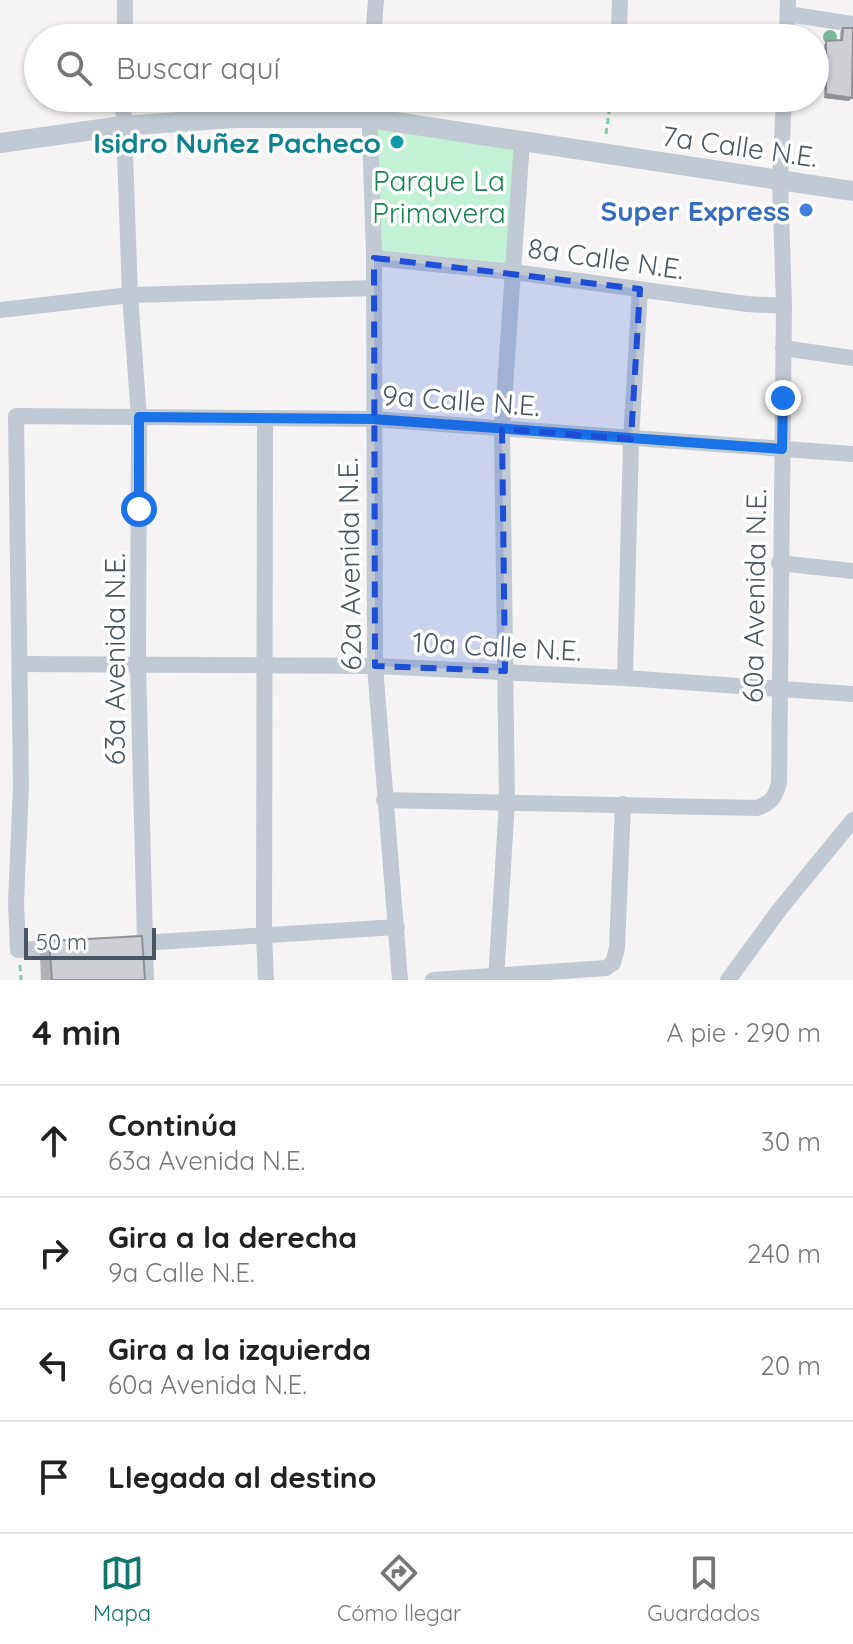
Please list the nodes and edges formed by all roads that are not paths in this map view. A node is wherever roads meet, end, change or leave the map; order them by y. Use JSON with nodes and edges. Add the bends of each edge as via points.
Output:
{"nodes":[{"id":1,"x":125,"y":0,"type":"edge"},
{"id":2,"x":376,"y":0,"type":"edge"},
{"id":3,"x":620,"y":0,"type":"edge"},
{"id":4,"x":788,"y":7,"type":"edge"},
{"id":5,"x":125,"y":24,"type":"edge"},
{"id":6,"x":374,"y":24,"type":"edge"},
{"id":7,"x":619,"y":24,"type":"edge"},
{"id":8,"x":853,"y":24,"type":"edge"},
{"id":9,"x":122,"y":112,"type":"edge"},
{"id":10,"x":315,"y":112,"type":"edge"},
{"id":11,"x":369,"y":112,"type":"edge"},
{"id":12,"x":387,"y":112,"type":"edge"},
{"id":13,"x":783,"y":112,"type":"edge"},
{"id":14,"x":122,"y":126,"type":"junction"},
{"id":15,"x":522,"y":142,"type":"junction"},
{"id":16,"x":0,"y":143,"type":"edge"},
{"id":17,"x":780,"y":180,"type":"junction"},
{"id":18,"x":853,"y":191,"type":"edge"},
{"id":19,"x":374,"y":258,"type":"junction"},
{"id":20,"x":514,"y":272,"type":"junction"},
{"id":21,"x":374,"y":288,"type":"junction"},
{"id":22,"x":640,"y":289,"type":"junction"},
{"id":23,"x":130,"y":295,"type":"junction"},
{"id":24,"x":784,"y":306,"type":"junction"},
{"id":25,"x":0,"y":310,"type":"edge"},
{"id":26,"x":783,"y":348,"type":"junction"},
{"id":27,"x":853,"y":358,"type":"edge"},
{"id":28,"x":139,"y":417,"type":"junction"},
{"id":29,"x":265,"y":418,"type":"junction"},
{"id":30,"x":373,"y":419,"type":"junction"},
{"id":31,"x":502,"y":429,"type":"junction"},
{"id":32,"x":631,"y":439,"type":"junction"},
{"id":33,"x":782,"y":449,"type":"junction"},
{"id":34,"x":853,"y":454,"type":"edge"},
{"id":35,"x":779,"y":563,"type":"junction"},
{"id":36,"x":853,"y":571,"type":"edge"},
{"id":37,"x":20,"y":664,"type":"junction"},
{"id":38,"x":138,"y":665,"type":"junction"},
{"id":39,"x":265,"y":666,"type":"junction"},
{"id":40,"x":375,"y":666,"type":"junction"},
{"id":41,"x":505,"y":671,"type":"junction"},
{"id":42,"x":625,"y":678,"type":"junction"},
{"id":43,"x":778,"y":689,"type":"junction"},
{"id":44,"x":853,"y":694,"type":"edge"},
{"id":45,"x":384,"y":800,"type":"junction"},
{"id":46,"x":507,"y":802,"type":"junction"},
{"id":47,"x":623,"y":804,"type":"junction"},
{"id":48,"x":853,"y":820,"type":"edge"},
{"id":49,"x":397,"y":927,"type":"junction"},
{"id":50,"x":264,"y":936,"type":"junction"},
{"id":51,"x":144,"y":943,"type":"junction"},
{"id":52,"x":112,"y":945,"type":"edge"},
{"id":53,"x":81,"y":947,"type":"edge"},
{"id":54,"x":496,"y":978,"type":"edge"},
{"id":55,"x":146,"y":980,"type":"edge"},
{"id":56,"x":266,"y":980,"type":"edge"},
{"id":57,"x":400,"y":980,"type":"edge"},
{"id":58,"x":433,"y":980,"type":"edge"},
{"id":59,"x":728,"y":980,"type":"edge"}],
"edges":[{"from":1,"to":5,"type":"street"},
{"from":2,"to":6,"type":"street"},
{"from":3,"to":7,"type":"street"},
{"from":4,"to":8,"type":"street"},
{"from":9,"to":14,"type":"street","name":"63a Avenida N.E."},
{"from":10,"to":14,"type":"street","name":"7a Calle N.E."},
{"from":11,"to":19,"type":"street","name":"62a Avenida N.E."},
{"from":12,"to":15,"type":"street","name":"7a Calle N.E."},
{"from":13,"to":17,"type":"street","name":"60a Avenida N.E."},
{"from":14,"to":16,"type":"street","name":"7a Calle N.E."},
{"from":14,"to":23,"type":"street","name":"63a Avenida N.E."},
{"from":15,"to":17,"type":"street","name":"7a Calle N.E."},
{"from":15,"to":20,"type":"street"},
{"from":17,"to":18,"type":"street","name":"7a Calle N.E."},
{"from":17,"to":24,"type":"street","name":"60a Avenida N.E."},
{"from":19,"to":20,"type":"street","name":"8a Calle N.E."},
{"from":19,"to":21,"type":"street","name":"62a Avenida N.E."},
{"from":20,"to":22,"type":"street","name":"8a Calle N.E."},
{"from":20,"to":31,"type":"street"},
{"from":21,"to":23,"type":"street"},
{"from":21,"to":30,"type":"street","name":"62a Avenida N.E."},
{"from":22,"to":24,"type":"street","name":"8a Calle N.E."},
{"from":22,"to":32,"type":"street"},
{"from":23,"to":25,"type":"street"},
{"from":23,"to":28,"type":"street","name":"63a Avenida N.E."},
{"from":24,"to":26,"type":"street","name":"60a Avenida N.E."},
{"from":26,"to":27,"type":"street"},
{"from":26,"to":33,"type":"street","name":"60a Avenida N.E."},
{"from":28,"to":29,"type":"street","name":"9a Calle N.E."},
{"from":28,"to":37,"type":"street","name":"9a Calle N.E.","via":[[16,416]]},
{"from":28,"to":38,"type":"street","name":"63a Avenida N.E."},
{"from":29,"to":30,"type":"street","name":"9a Calle N.E."},
{"from":29,"to":39,"type":"street"},
{"from":30,"to":31,"type":"street","name":"9a Calle N.E."},
{"from":30,"to":40,"type":"street","name":"62a Avenida N.E."},
{"from":31,"to":32,"type":"street","name":"9a Calle N.E."},
{"from":31,"to":41,"type":"street"},
{"from":32,"to":33,"type":"street","name":"9a Calle N.E."},
{"from":32,"to":42,"type":"street"},
{"from":33,"to":34,"type":"street","name":"9a Calle N.E."},
{"from":33,"to":35,"type":"street","name":"60a Avenida N.E."},
{"from":35,"to":36,"type":"street"},
{"from":35,"to":43,"type":"street","name":"60a Avenida N.E."},
{"from":37,"to":38,"type":"street","name":"10a Calle N.E."},
{"from":37,"to":53,"type":"street","via":[[18,950]]},
{"from":38,"to":39,"type":"street","name":"10a Calle N.E."},
{"from":38,"to":51,"type":"street","name":"63a Avenida N.E."},
{"from":39,"to":40,"type":"street","name":"10a Calle N.E."},
{"from":39,"to":50,"type":"street"},
{"from":40,"to":41,"type":"street","name":"10a Calle N.E."},
{"from":40,"to":45,"type":"street","name":"62a Avenida N.E."},
{"from":41,"to":42,"type":"street","name":"10a Calle N.E."},
{"from":41,"to":46,"type":"street"},
{"from":42,"to":43,"type":"street","name":"10a Calle N.E."},
{"from":43,"to":44,"type":"street","name":"10a Calle N.E."},
{"from":43,"to":47,"type":"street","name":"60a Avenida N.E.","via":[[779,783],[769,803],[757,808]]},
{"from":45,"to":46,"type":"street"},
{"from":45,"to":49,"type":"street","name":"62a Avenida N.E."},
{"from":46,"to":47,"type":"street"},
{"from":46,"to":54,"type":"street"},
{"from":47,"to":54,"type":"street","via":[[613,963],[606,968]]},
{"from":48,"to":59,"type":"street"},
{"from":49,"to":50,"type":"street"},
{"from":49,"to":57,"type":"street","name":"62a Avenida N.E."},
{"from":50,"to":51,"type":"street"},
{"from":50,"to":56,"type":"street"},
{"from":51,"to":52,"type":"street"},
{"from":51,"to":55,"type":"street","name":"63a Avenida N.E."},
{"from":54,"to":58,"type":"street"}]}
